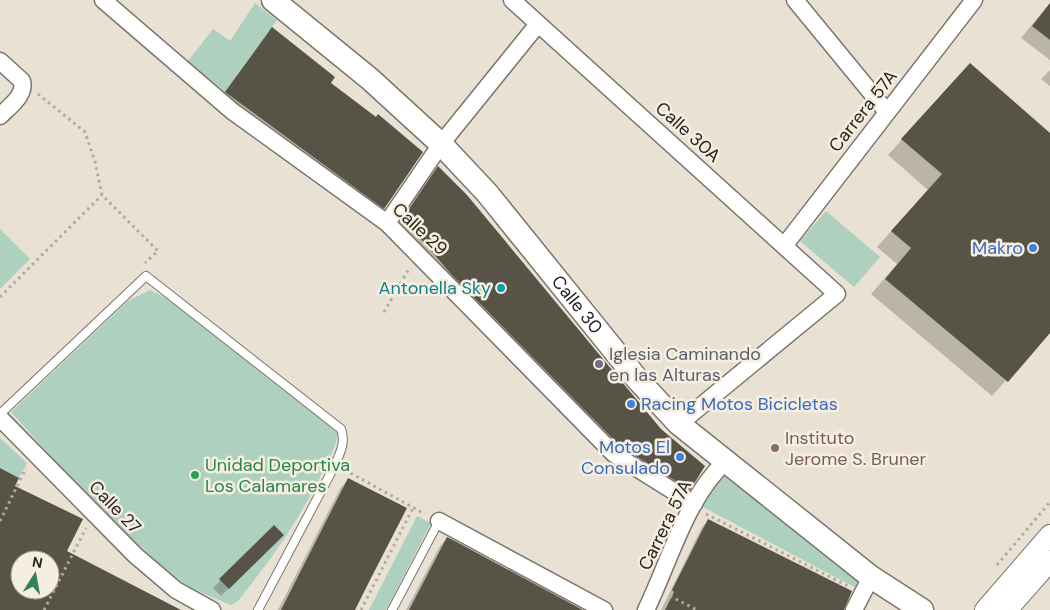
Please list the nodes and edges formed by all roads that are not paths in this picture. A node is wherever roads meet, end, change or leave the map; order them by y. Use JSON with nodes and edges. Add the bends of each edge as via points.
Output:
{"nodes":[{"id":1,"x":102,"y":0,"type":"edge"},
{"id":2,"x":273,"y":0,"type":"edge"},
{"id":3,"x":512,"y":0,"type":"edge"},
{"id":4,"x":795,"y":0,"type":"edge"},
{"id":5,"x":974,"y":0,"type":"edge"},
{"id":6,"x":538,"y":24,"type":"junction"},
{"id":7,"x":0,"y":61,"type":"edge"},
{"id":8,"x":888,"y":112,"type":"junction"},
{"id":9,"x":0,"y":116,"type":"edge"},
{"id":10,"x":441,"y":144,"type":"junction"},
{"id":11,"x":387,"y":223,"type":"junction"},
{"id":12,"x":784,"y":246,"type":"junction"},
{"id":13,"x":0,"y":416,"type":"edge"},
{"id":14,"x":679,"y":424,"type":"junction"},
{"id":15,"x":725,"y":462,"type":"junction"},
{"id":16,"x":693,"y":505,"type":"junction"},
{"id":17,"x":439,"y":521,"type":"joint"},
{"id":18,"x":1050,"y":535,"type":"edge"},
{"id":19,"x":1050,"y":561,"type":"edge"},
{"id":20,"x":867,"y":585,"type":"junction"},
{"id":21,"x":212,"y":610,"type":"edge"},
{"id":22,"x":258,"y":610,"type":"edge"},
{"id":23,"x":392,"y":610,"type":"edge"},
{"id":24,"x":604,"y":610,"type":"edge"},
{"id":25,"x":646,"y":610,"type":"edge"},
{"id":26,"x":854,"y":610,"type":"edge"},
{"id":27,"x":922,"y":610,"type":"edge"},
{"id":28,"x":984,"y":610,"type":"edge"},
{"id":29,"x":1007,"y":610,"type":"edge"}],
"edges":[{"from":1,"to":11,"type":"street","name":"Calle 29","via":[[232,111]]},
{"from":2,"to":10,"type":"main road","name":"Calle 30","via":[[364,74]]},
{"from":3,"to":6,"type":"street","name":"Calle 30A"},
{"from":4,"to":8,"type":"street"},
{"from":5,"to":8,"type":"street","name":"Carrera 57A"},
{"from":6,"to":10,"type":"street"},
{"from":6,"to":12,"type":"street","name":"Calle 30A"},
{"from":7,"to":9,"type":"street","via":[[22,81],[23,90]]},
{"from":8,"to":12,"type":"street","name":"Carrera 57A"},
{"from":10,"to":11,"type":"street"},
{"from":10,"to":14,"type":"main road","name":"Calle 30","via":[[487,193],[638,380]]},
{"from":11,"to":16,"type":"street","name":"Calle 29","via":[[614,454]]},
{"from":12,"to":14,"type":"street","name":"Calle 30A","via":[[837,294]]},
{"from":13,"to":21,"type":"street","name":"Calle 27","via":[[155,573],[176,590]]},
{"from":13,"to":22,"type":"lane","via":[[146,276],[341,429],[343,445],[335,465]]},
{"from":14,"to":15,"type":"main road","name":"Calle 30"},
{"from":15,"to":16,"type":"street","name":"Carrera 57A"},
{"from":15,"to":20,"type":"main road","name":"Calle 30"},
{"from":16,"to":25,"type":"street","name":"Carrera 57A"},
{"from":17,"to":23,"type":"lane"},
{"from":17,"to":24,"type":"street"},
{"from":18,"to":28,"type":"street"},
{"from":19,"to":29,"type":"street"},
{"from":20,"to":26,"type":"street"},
{"from":20,"to":27,"type":"main road","name":"Calle 30"}]}
